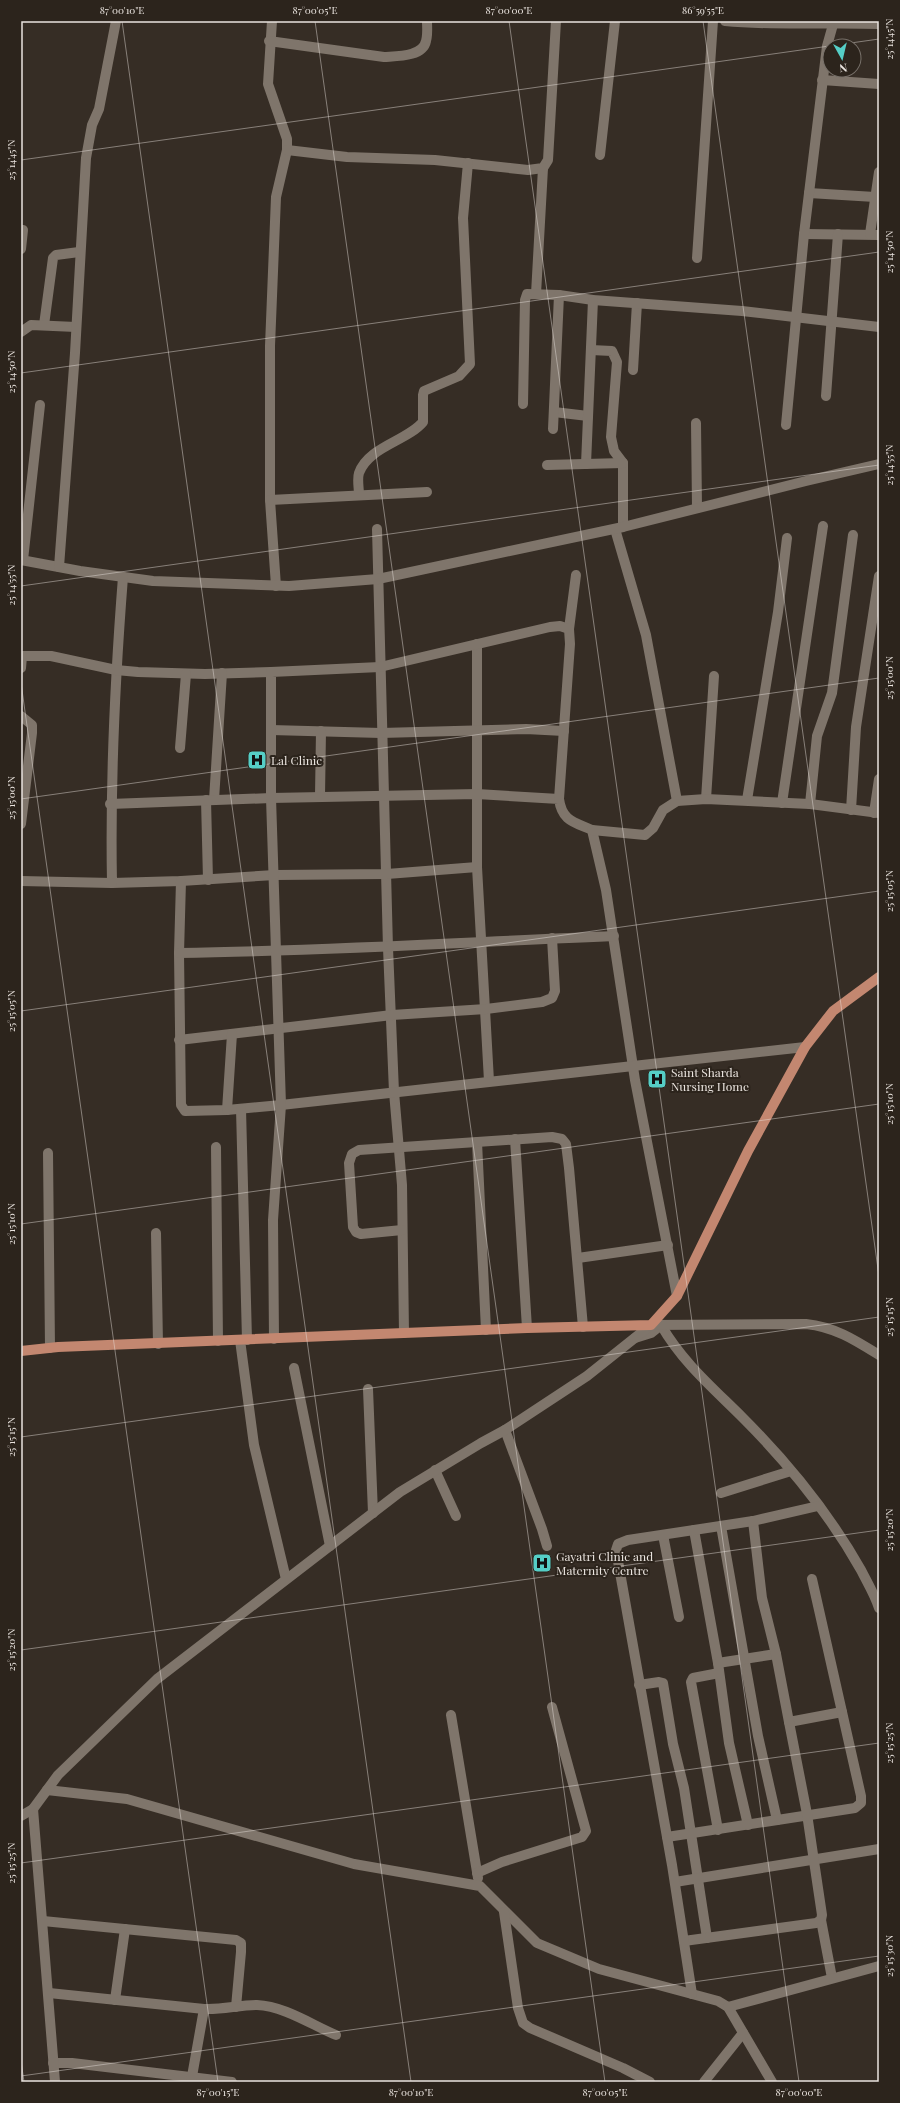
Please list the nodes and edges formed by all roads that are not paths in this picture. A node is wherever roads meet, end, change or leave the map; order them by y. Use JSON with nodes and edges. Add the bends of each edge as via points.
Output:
{"nodes":[{"id":1,"x":116,"y":21,"type":"edge"},
{"id":2,"x":272,"y":21,"type":"edge"},
{"id":3,"x":427,"y":21,"type":"edge"},
{"id":4,"x":556,"y":21,"type":"edge"},
{"id":5,"x":615,"y":21,"type":"edge"},
{"id":6,"x":713,"y":21,"type":"edge"},
{"id":7,"x":724,"y":21,"type":"edge"},
{"id":8,"x":834,"y":22,"type":"edge"},
{"id":9,"x":879,"y":24,"type":"edge"},
{"id":10,"x":269,"y":41,"type":"junction"},
{"id":11,"x":822,"y":80,"type":"junction"},
{"id":12,"x":879,"y":84,"type":"edge"},
{"id":13,"x":288,"y":150,"type":"junction"},
{"id":14,"x":600,"y":155,"type":"dead end"},
{"id":15,"x":468,"y":163,"type":"junction"},
{"id":16,"x":543,"y":168,"type":"junction"},
{"id":17,"x":879,"y":172,"type":"edge"},
{"id":18,"x":809,"y":193,"type":"junction"},
{"id":19,"x":875,"y":197,"type":"junction"},
{"id":20,"x":24,"y":230,"type":"dead end"},
{"id":21,"x":804,"y":234,"type":"junction"},
{"id":22,"x":838,"y":234,"type":"junction"},
{"id":23,"x":874,"y":234,"type":"edge"},
{"id":24,"x":21,"y":249,"type":"edge"},
{"id":25,"x":79,"y":252,"type":"junction"},
{"id":26,"x":697,"y":258,"type":"dead end"},
{"id":27,"x":536,"y":294,"type":"junction"},
{"id":28,"x":559,"y":295,"type":"junction"},
{"id":29,"x":593,"y":300,"type":"junction"},
{"id":30,"x":637,"y":303,"type":"junction"},
{"id":31,"x":797,"y":318,"type":"junction"},
{"id":32,"x":831,"y":322,"type":"junction"},
{"id":33,"x":44,"y":325,"type":"junction"},
{"id":34,"x":76,"y":327,"type":"junction"},
{"id":35,"x":879,"y":327,"type":"edge"},
{"id":36,"x":21,"y":330,"type":"edge"},
{"id":37,"x":591,"y":350,"type":"junction"},
{"id":38,"x":633,"y":370,"type":"dead end"},
{"id":39,"x":826,"y":396,"type":"dead end"},
{"id":40,"x":523,"y":404,"type":"dead end"},
{"id":41,"x":40,"y":405,"type":"dead end"},
{"id":42,"x":554,"y":412,"type":"junction"},
{"id":43,"x":588,"y":416,"type":"junction"},
{"id":44,"x":696,"y":423,"type":"dead end"},
{"id":45,"x":786,"y":425,"type":"dead end"},
{"id":46,"x":553,"y":429,"type":"dead end"},
{"id":47,"x":623,"y":463,"type":"junction"},
{"id":48,"x":586,"y":464,"type":"junction"},
{"id":49,"x":879,"y":464,"type":"edge"},
{"id":50,"x":547,"y":465,"type":"dead end"},
{"id":51,"x":426,"y":492,"type":"dead end"},
{"id":52,"x":359,"y":495,"type":"junction"},
{"id":53,"x":270,"y":500,"type":"junction"},
{"id":54,"x":697,"y":508,"type":"junction"},
{"id":55,"x":822,"y":526,"type":"dead end"},
{"id":56,"x":619,"y":528,"type":"junction"},
{"id":57,"x":377,"y":529,"type":"dead end"},
{"id":58,"x":853,"y":535,"type":"dead end"},
{"id":59,"x":787,"y":538,"type":"dead end"},
{"id":60,"x":22,"y":560,"type":"edge"},
{"id":61,"x":59,"y":567,"type":"junction"},
{"id":62,"x":576,"y":575,"type":"dead end"},
{"id":63,"x":879,"y":576,"type":"edge"},
{"id":64,"x":123,"y":577,"type":"junction"},
{"id":65,"x":378,"y":579,"type":"junction"},
{"id":66,"x":276,"y":586,"type":"junction"},
{"id":67,"x":569,"y":630,"type":"junction"},
{"id":68,"x":477,"y":644,"type":"junction"},
{"id":69,"x":21,"y":656,"type":"edge"},
{"id":70,"x":380,"y":667,"type":"junction"},
{"id":71,"x":21,"y":668,"type":"edge"},
{"id":72,"x":116,"y":670,"type":"junction"},
{"id":73,"x":271,"y":672,"type":"junction"},
{"id":74,"x":222,"y":673,"type":"junction"},
{"id":75,"x":186,"y":674,"type":"junction"},
{"id":76,"x":714,"y":676,"type":"dead end"},
{"id":77,"x":21,"y":716,"type":"edge"},
{"id":78,"x":271,"y":730,"type":"junction"},
{"id":79,"x":476,"y":730,"type":"junction"},
{"id":80,"x":564,"y":731,"type":"junction"},
{"id":81,"x":321,"y":732,"type":"junction"},
{"id":82,"x":382,"y":733,"type":"junction"},
{"id":83,"x":180,"y":748,"type":"dead end"},
{"id":84,"x":879,"y":779,"type":"edge"},
{"id":85,"x":477,"y":794,"type":"junction"},
{"id":86,"x":320,"y":796,"type":"junction"},
{"id":87,"x":383,"y":796,"type":"junction"},
{"id":88,"x":271,"y":798,"type":"junction"},
{"id":89,"x":559,"y":799,"type":"junction"},
{"id":90,"x":706,"y":799,"type":"junction"},
{"id":91,"x":210,"y":800,"type":"junction"},
{"id":92,"x":747,"y":800,"type":"junction"},
{"id":93,"x":677,"y":801,"type":"junction"},
{"id":94,"x":782,"y":803,"type":"junction"},
{"id":95,"x":110,"y":804,"type":"junction"},
{"id":96,"x":810,"y":804,"type":"junction"},
{"id":97,"x":851,"y":810,"type":"junction"},
{"id":98,"x":877,"y":813,"type":"edge"},
{"id":99,"x":21,"y":824,"type":"edge"},
{"id":100,"x":592,"y":830,"type":"junction"},
{"id":101,"x":478,"y":867,"type":"junction"},
{"id":102,"x":387,"y":874,"type":"junction"},
{"id":103,"x":275,"y":875,"type":"junction"},
{"id":104,"x":208,"y":880,"type":"junction"},
{"id":105,"x":21,"y":881,"type":"edge"},
{"id":106,"x":181,"y":881,"type":"junction"},
{"id":107,"x":112,"y":882,"type":"junction"},
{"id":108,"x":614,"y":936,"type":"junction"},
{"id":109,"x":552,"y":938,"type":"junction"},
{"id":110,"x":480,"y":941,"type":"junction"},
{"id":111,"x":388,"y":948,"type":"junction"},
{"id":112,"x":277,"y":950,"type":"junction"},
{"id":113,"x":179,"y":953,"type":"junction"},
{"id":114,"x":879,"y":977,"type":"edge"},
{"id":115,"x":486,"y":1009,"type":"junction"},
{"id":116,"x":392,"y":1015,"type":"junction"},
{"id":117,"x":280,"y":1029,"type":"junction"},
{"id":118,"x":232,"y":1034,"type":"junction"},
{"id":119,"x":179,"y":1040,"type":"junction"},
{"id":120,"x":805,"y":1048,"type":"junction"},
{"id":121,"x":633,"y":1066,"type":"junction"},
{"id":122,"x":489,"y":1081,"type":"junction"},
{"id":123,"x":394,"y":1092,"type":"junction"},
{"id":124,"x":281,"y":1105,"type":"junction"},
{"id":125,"x":241,"y":1109,"type":"junction"},
{"id":126,"x":227,"y":1110,"type":"junction"},
{"id":127,"x":515,"y":1139,"type":"junction"},
{"id":128,"x":477,"y":1142,"type":"junction"},
{"id":129,"x":216,"y":1147,"type":"dead end"},
{"id":130,"x":400,"y":1148,"type":"junction"},
{"id":131,"x":48,"y":1153,"type":"dead end"},
{"id":132,"x":402,"y":1230,"type":"junction"},
{"id":133,"x":156,"y":1233,"type":"dead end"},
{"id":134,"x":668,"y":1244,"type":"junction"},
{"id":135,"x":578,"y":1258,"type":"junction"},
{"id":136,"x":677,"y":1296,"type":"junction"},
{"id":137,"x":656,"y":1325,"type":"junction"},
{"id":138,"x":583,"y":1327,"type":"junction"},
{"id":139,"x":528,"y":1328,"type":"junction"},
{"id":140,"x":486,"y":1330,"type":"junction"},
{"id":141,"x":404,"y":1333,"type":"junction"},
{"id":142,"x":274,"y":1338,"type":"junction"},
{"id":143,"x":244,"y":1340,"type":"junction"},
{"id":144,"x":218,"y":1341,"type":"junction"},
{"id":145,"x":158,"y":1344,"type":"junction"},
{"id":146,"x":50,"y":1348,"type":"junction"},
{"id":147,"x":21,"y":1351,"type":"edge"},
{"id":148,"x":879,"y":1355,"type":"edge"},
{"id":149,"x":294,"y":1368,"type":"dead end"},
{"id":150,"x":368,"y":1389,"type":"dead end"},
{"id":151,"x":505,"y":1430,"type":"junction"},
{"id":152,"x":435,"y":1470,"type":"junction"},
{"id":153,"x":791,"y":1471,"type":"junction"},
{"id":154,"x":721,"y":1493,"type":"dead end"},
{"id":155,"x":818,"y":1506,"type":"junction"},
{"id":156,"x":373,"y":1513,"type":"junction"},
{"id":157,"x":456,"y":1516,"type":"dead end"},
{"id":158,"x":753,"y":1522,"type":"junction"},
{"id":159,"x":721,"y":1526,"type":"junction"},
{"id":160,"x":694,"y":1530,"type":"junction"},
{"id":161,"x":663,"y":1535,"type":"junction"},
{"id":162,"x":330,"y":1546,"type":"junction"},
{"id":163,"x":547,"y":1546,"type":"dead end"},
{"id":164,"x":286,"y":1579,"type":"junction"},
{"id":165,"x":812,"y":1579,"type":"dead end"},
{"id":166,"x":879,"y":1608,"type":"edge"},
{"id":167,"x":679,"y":1617,"type":"dead end"},
{"id":168,"x":776,"y":1654,"type":"junction"},
{"id":169,"x":745,"y":1659,"type":"junction"},
{"id":170,"x":718,"y":1668,"type":"junction"},
{"id":171,"x":639,"y":1685,"type":"junction"},
{"id":172,"x":552,"y":1707,"type":"dead end"},
{"id":173,"x":842,"y":1712,"type":"junction"},
{"id":174,"x":451,"y":1715,"type":"dead end"},
{"id":175,"x":790,"y":1722,"type":"junction"},
{"id":176,"x":47,"y":1790,"type":"junction"},
{"id":177,"x":33,"y":1809,"type":"junction"},
{"id":178,"x":807,"y":1814,"type":"junction"},
{"id":179,"x":21,"y":1816,"type":"edge"},
{"id":180,"x":777,"y":1820,"type":"junction"},
{"id":181,"x":748,"y":1825,"type":"junction"},
{"id":182,"x":718,"y":1830,"type":"junction"},
{"id":183,"x":690,"y":1834,"type":"junction"},
{"id":184,"x":667,"y":1837,"type":"junction"},
{"id":185,"x":879,"y":1849,"type":"edge"},
{"id":186,"x":813,"y":1859,"type":"junction"},
{"id":187,"x":477,"y":1873,"type":"junction"},
{"id":188,"x":698,"y":1878,"type":"junction"},
{"id":189,"x":675,"y":1882,"type":"junction"},
{"id":190,"x":480,"y":1886,"type":"junction"},
{"id":191,"x":504,"y":1912,"type":"junction"},
{"id":192,"x":821,"y":1920,"type":"junction"},
{"id":193,"x":43,"y":1921,"type":"junction"},
{"id":194,"x":125,"y":1929,"type":"junction"},
{"id":195,"x":707,"y":1938,"type":"junction"},
{"id":196,"x":684,"y":1941,"type":"junction"},
{"id":197,"x":879,"y":1966,"type":"edge"},
{"id":198,"x":832,"y":1978,"type":"junction"},
{"id":199,"x":48,"y":1993,"type":"junction"},
{"id":200,"x":692,"y":1994,"type":"junction"},
{"id":201,"x":115,"y":2000,"type":"junction"},
{"id":202,"x":236,"y":2007,"type":"junction"},
{"id":203,"x":728,"y":2007,"type":"junction"},
{"id":204,"x":204,"y":2009,"type":"junction"},
{"id":205,"x":743,"y":2033,"type":"junction"},
{"id":206,"x":336,"y":2035,"type":"dead end"},
{"id":207,"x":54,"y":2063,"type":"junction"},
{"id":208,"x":192,"y":2079,"type":"edge"},
{"id":209,"x":55,"y":2082,"type":"edge"},
{"id":210,"x":231,"y":2082,"type":"edge"},
{"id":211,"x":650,"y":2082,"type":"edge"},
{"id":212,"x":704,"y":2082,"type":"edge"},
{"id":213,"x":772,"y":2082,"type":"edge"}],
"edges":[{"from":1,"to":25,"type":"street","via":[[99,109],[87,146]]},
{"from":2,"to":10,"type":"street"},
{"from":3,"to":10,"type":"street","via":[[426,42],[422,48],[399,56],[384,57]]},
{"from":4,"to":16,"type":"street","via":[[548,160]]},
{"from":5,"to":14,"type":"street"},
{"from":6,"to":26,"type":"street"},
{"from":7,"to":8,"type":"street","via":[[762,25]]},
{"from":8,"to":9,"type":"street"},
{"from":8,"to":11,"type":"street","via":[[829,35]]},
{"from":10,"to":13,"type":"street","via":[[268,84],[287,139]]},
{"from":11,"to":12,"type":"street"},
{"from":11,"to":18,"type":"street"},
{"from":13,"to":15,"type":"street"},
{"from":13,"to":53,"type":"street","via":[[276,197],[270,346]]},
{"from":15,"to":16,"type":"street","via":[[528,170]]},
{"from":15,"to":52,"type":"street","via":[[463,218],[470,364],[459,376],[424,391],[423,422],[366,462],[359,473]]},
{"from":16,"to":27,"type":"street"},
{"from":17,"to":19,"type":"street"},
{"from":18,"to":19,"type":"street"},
{"from":18,"to":21,"type":"street"},
{"from":19,"to":23,"type":"street"},
{"from":20,"to":24,"type":"street"},
{"from":21,"to":22,"type":"street"},
{"from":21,"to":31,"type":"street"},
{"from":22,"to":23,"type":"street"},
{"from":22,"to":32,"type":"street"},
{"from":25,"to":33,"type":"street","via":[[56,255],[53,258]]},
{"from":25,"to":34,"type":"street"},
{"from":27,"to":28,"type":"street"},
{"from":27,"to":40,"type":"street","via":[[527,294],[524,300]]},
{"from":28,"to":29,"type":"street"},
{"from":28,"to":42,"type":"street"},
{"from":29,"to":30,"type":"street"},
{"from":29,"to":37,"type":"street"},
{"from":30,"to":31,"type":"street"},
{"from":30,"to":38,"type":"street"},
{"from":31,"to":32,"type":"street"},
{"from":31,"to":45,"type":"street"},
{"from":32,"to":35,"type":"street"},
{"from":32,"to":39,"type":"street"},
{"from":33,"to":34,"type":"street"},
{"from":33,"to":36,"type":"street","via":[[31,325]]},
{"from":34,"to":61,"type":"street"},
{"from":37,"to":43,"type":"street"},
{"from":37,"to":47,"type":"street","via":[[612,351],[616,362],[611,437],[614,451]]},
{"from":41,"to":60,"type":"street"},
{"from":42,"to":43,"type":"street"},
{"from":42,"to":46,"type":"street"},
{"from":43,"to":48,"type":"street"},
{"from":44,"to":54,"type":"street"},
{"from":47,"to":48,"type":"street"},
{"from":47,"to":56,"type":"street"},
{"from":48,"to":50,"type":"street"},
{"from":49,"to":54,"type":"street"},
{"from":51,"to":52,"type":"street"},
{"from":52,"to":53,"type":"street"},
{"from":53,"to":66,"type":"street"},
{"from":54,"to":56,"type":"street"},
{"from":55,"to":94,"type":"street"},
{"from":56,"to":65,"type":"street"},
{"from":56,"to":93,"type":"street","via":[[646,635]]},
{"from":57,"to":65,"type":"street"},
{"from":58,"to":96,"type":"street","via":[[832,693],[817,736]]},
{"from":59,"to":92,"type":"street","via":[[778,612]]},
{"from":60,"to":61,"type":"street"},
{"from":61,"to":64,"type":"street"},
{"from":62,"to":67,"type":"street"},
{"from":63,"to":97,"type":"street","via":[[856,726]]},
{"from":64,"to":66,"type":"street","via":[[153,581]]},
{"from":64,"to":72,"type":"street"},
{"from":65,"to":66,"type":"street"},
{"from":65,"to":70,"type":"street"},
{"from":67,"to":68,"type":"street","via":[[560,626],[550,627]]},
{"from":67,"to":80,"type":"street"},
{"from":68,"to":70,"type":"street"},
{"from":68,"to":79,"type":"street"},
{"from":69,"to":71,"type":"street"},
{"from":69,"to":72,"type":"street","via":[[52,656]]},
{"from":70,"to":73,"type":"street"},
{"from":70,"to":82,"type":"street"},
{"from":72,"to":75,"type":"street"},
{"from":72,"to":95,"type":"street"},
{"from":73,"to":74,"type":"street"},
{"from":73,"to":78,"type":"street"},
{"from":74,"to":75,"type":"street"},
{"from":74,"to":91,"type":"street"},
{"from":75,"to":83,"type":"street"},
{"from":76,"to":90,"type":"street"},
{"from":77,"to":99,"type":"street","via":[[32,725],[32,733]]},
{"from":78,"to":81,"type":"street"},
{"from":78,"to":88,"type":"street"},
{"from":79,"to":80,"type":"street"},
{"from":79,"to":82,"type":"street"},
{"from":79,"to":85,"type":"street"},
{"from":80,"to":89,"type":"street"},
{"from":81,"to":82,"type":"street"},
{"from":81,"to":86,"type":"street"},
{"from":82,"to":87,"type":"street"},
{"from":84,"to":98,"type":"street"},
{"from":85,"to":87,"type":"street"},
{"from":85,"to":89,"type":"street"},
{"from":85,"to":101,"type":"street"},
{"from":86,"to":87,"type":"street"},
{"from":86,"to":88,"type":"street"},
{"from":87,"to":102,"type":"street"},
{"from":88,"to":91,"type":"street"},
{"from":88,"to":103,"type":"street"},
{"from":89,"to":100,"type":"street","via":[[563,814]]},
{"from":90,"to":92,"type":"street"},
{"from":90,"to":93,"type":"street"},
{"from":91,"to":95,"type":"street"},
{"from":91,"to":104,"type":"street"},
{"from":92,"to":94,"type":"street"},
{"from":93,"to":100,"type":"street","via":[[663,810],[653,828],[645,835]]},
{"from":94,"to":96,"type":"street"},
{"from":95,"to":107,"type":"street"},
{"from":96,"to":97,"type":"street"},
{"from":97,"to":98,"type":"street"},
{"from":100,"to":108,"type":"street"},
{"from":101,"to":102,"type":"street"},
{"from":101,"to":110,"type":"street"},
{"from":102,"to":103,"type":"street"},
{"from":102,"to":111,"type":"street"},
{"from":103,"to":104,"type":"street"},
{"from":103,"to":112,"type":"street"},
{"from":104,"to":106,"type":"street"},
{"from":105,"to":107,"type":"street"},
{"from":106,"to":107,"type":"street"},
{"from":106,"to":113,"type":"street"},
{"from":108,"to":109,"type":"street"},
{"from":108,"to":121,"type":"street"},
{"from":109,"to":110,"type":"street"},
{"from":109,"to":115,"type":"street","via":[[556,985],[552,998],[542,1002]]},
{"from":110,"to":111,"type":"street"},
{"from":110,"to":115,"type":"street"},
{"from":111,"to":112,"type":"street"},
{"from":111,"to":116,"type":"street"},
{"from":112,"to":113,"type":"street"},
{"from":112,"to":117,"type":"street"},
{"from":113,"to":119,"type":"street"},
{"from":114,"to":120,"type":"main road","via":[[833,1011]]},
{"from":115,"to":116,"type":"street"},
{"from":115,"to":122,"type":"street"},
{"from":116,"to":117,"type":"street"},
{"from":116,"to":123,"type":"street"},
{"from":117,"to":118,"type":"street"},
{"from":117,"to":124,"type":"street"},
{"from":118,"to":119,"type":"street"},
{"from":118,"to":126,"type":"street"},
{"from":119,"to":126,"type":"street","via":[[180,1104],[185,1111],[192,1112]]},
{"from":120,"to":121,"type":"street"},
{"from":120,"to":136,"type":"main road","via":[[748,1152]]},
{"from":121,"to":122,"type":"street"},
{"from":121,"to":134,"type":"street"},
{"from":122,"to":123,"type":"street"},
{"from":123,"to":124,"type":"street"},
{"from":123,"to":130,"type":"street"},
{"from":124,"to":125,"type":"street"},
{"from":124,"to":142,"type":"street","via":[[273,1220]]},
{"from":125,"to":126,"type":"street"},
{"from":125,"to":143,"type":"street"},
{"from":127,"to":128,"type":"street"},
{"from":127,"to":135,"type":"street","via":[[552,1137],[562,1139],[566,1144]]},
{"from":127,"to":139,"type":"street"},
{"from":128,"to":130,"type":"street"},
{"from":128,"to":140,"type":"street"},
{"from":129,"to":144,"type":"street"},
{"from":130,"to":132,"type":"street"},
{"from":130,"to":132,"type":"street","via":[[359,1150],[352,1154],[349,1163],[353,1228],[356,1232],[361,1234]]},
{"from":131,"to":146,"type":"street"},
{"from":132,"to":141,"type":"street"},
{"from":133,"to":145,"type":"street"},
{"from":134,"to":135,"type":"street"},
{"from":134,"to":136,"type":"street"},
{"from":135,"to":138,"type":"street"},
{"from":136,"to":137,"type":"main road"},
{"from":137,"to":138,"type":"main road"},
{"from":137,"to":148,"type":"street","via":[[824,1326],[854,1339]]},
{"from":137,"to":151,"type":"street","via":[[635,1338],[587,1376]]},
{"from":137,"to":153,"type":"street","via":[[690,1366],[744,1419]]},
{"from":138,"to":139,"type":"main road"},
{"from":139,"to":140,"type":"main road"},
{"from":140,"to":141,"type":"main road"},
{"from":141,"to":142,"type":"main road"},
{"from":142,"to":143,"type":"main road"},
{"from":143,"to":144,"type":"main road"},
{"from":143,"to":164,"type":"street","via":[[254,1445]]},
{"from":144,"to":145,"type":"main road"},
{"from":145,"to":146,"type":"main road"},
{"from":146,"to":147,"type":"main road"},
{"from":149,"to":162,"type":"street"},
{"from":150,"to":156,"type":"street"},
{"from":151,"to":152,"type":"street"},
{"from":151,"to":163,"type":"street"},
{"from":152,"to":156,"type":"street"},
{"from":152,"to":157,"type":"street"},
{"from":153,"to":154,"type":"street"},
{"from":153,"to":155,"type":"street"},
{"from":155,"to":158,"type":"street"},
{"from":155,"to":166,"type":"street","via":[[846,1543]]},
{"from":156,"to":162,"type":"street"},
{"from":158,"to":159,"type":"street"},
{"from":158,"to":168,"type":"street","via":[[762,1598]]},
{"from":159,"to":160,"type":"street"},
{"from":159,"to":169,"type":"street"},
{"from":160,"to":161,"type":"street"},
{"from":160,"to":170,"type":"street"},
{"from":161,"to":167,"type":"street"},
{"from":161,"to":171,"type":"street","via":[[622,1541],[616,1550]]},
{"from":162,"to":164,"type":"street"},
{"from":164,"to":176,"type":"street","via":[[156,1679],[58,1775]]},
{"from":165,"to":173,"type":"street"},
{"from":168,"to":169,"type":"street"},
{"from":168,"to":175,"type":"street"},
{"from":169,"to":170,"type":"street"},
{"from":169,"to":180,"type":"street","via":[[758,1736]]},
{"from":170,"to":181,"type":"street","via":[[729,1743]]},
{"from":170,"to":182,"type":"street","via":[[693,1678],[691,1682]]},
{"from":171,"to":183,"type":"street","via":[[663,1683],[673,1744],[684,1788]]},
{"from":171,"to":184,"type":"street"},
{"from":172,"to":187,"type":"street","via":[[585,1834]]},
{"from":173,"to":175,"type":"street"},
{"from":173,"to":178,"type":"street","via":[[861,1803],[855,1808]]},
{"from":174,"to":187,"type":"street"},
{"from":175,"to":178,"type":"street"},
{"from":176,"to":177,"type":"street"},
{"from":176,"to":190,"type":"street","via":[[127,1799],[354,1864]]},
{"from":177,"to":179,"type":"street"},
{"from":177,"to":193,"type":"street"},
{"from":178,"to":180,"type":"street"},
{"from":178,"to":186,"type":"street"},
{"from":180,"to":181,"type":"street"},
{"from":181,"to":182,"type":"street"},
{"from":182,"to":183,"type":"street"},
{"from":183,"to":184,"type":"street"},
{"from":183,"to":188,"type":"street"},
{"from":184,"to":189,"type":"street"},
{"from":185,"to":186,"type":"street"},
{"from":186,"to":188,"type":"street"},
{"from":186,"to":192,"type":"street"},
{"from":187,"to":190,"type":"street"},
{"from":188,"to":189,"type":"street"},
{"from":188,"to":195,"type":"street"},
{"from":189,"to":196,"type":"street"},
{"from":190,"to":191,"type":"street"},
{"from":191,"to":200,"type":"street","via":[[537,1944],[573,1960]]},
{"from":191,"to":211,"type":"street","via":[[518,2008],[523,2023]]},
{"from":192,"to":195,"type":"street","via":[[816,1923]]},
{"from":192,"to":198,"type":"street"},
{"from":193,"to":194,"type":"street"},
{"from":193,"to":199,"type":"street"},
{"from":194,"to":201,"type":"street"},
{"from":194,"to":202,"type":"street","via":[[229,1939],[241,1943]]},
{"from":195,"to":196,"type":"street"},
{"from":196,"to":200,"type":"street"},
{"from":197,"to":198,"type":"street"},
{"from":198,"to":203,"type":"street"},
{"from":199,"to":201,"type":"street"},
{"from":199,"to":207,"type":"street"},
{"from":200,"to":203,"type":"street","via":[[718,2001]]},
{"from":201,"to":204,"type":"street"},
{"from":202,"to":204,"type":"street"},
{"from":202,"to":206,"type":"street","via":[[257,2005],[277,2009]]},
{"from":203,"to":205,"type":"street"},
{"from":204,"to":208,"type":"street"},
{"from":205,"to":212,"type":"street"},
{"from":205,"to":213,"type":"street"},
{"from":207,"to":208,"type":"street"},
{"from":207,"to":209,"type":"street"},
{"from":208,"to":210,"type":"street"}]}
